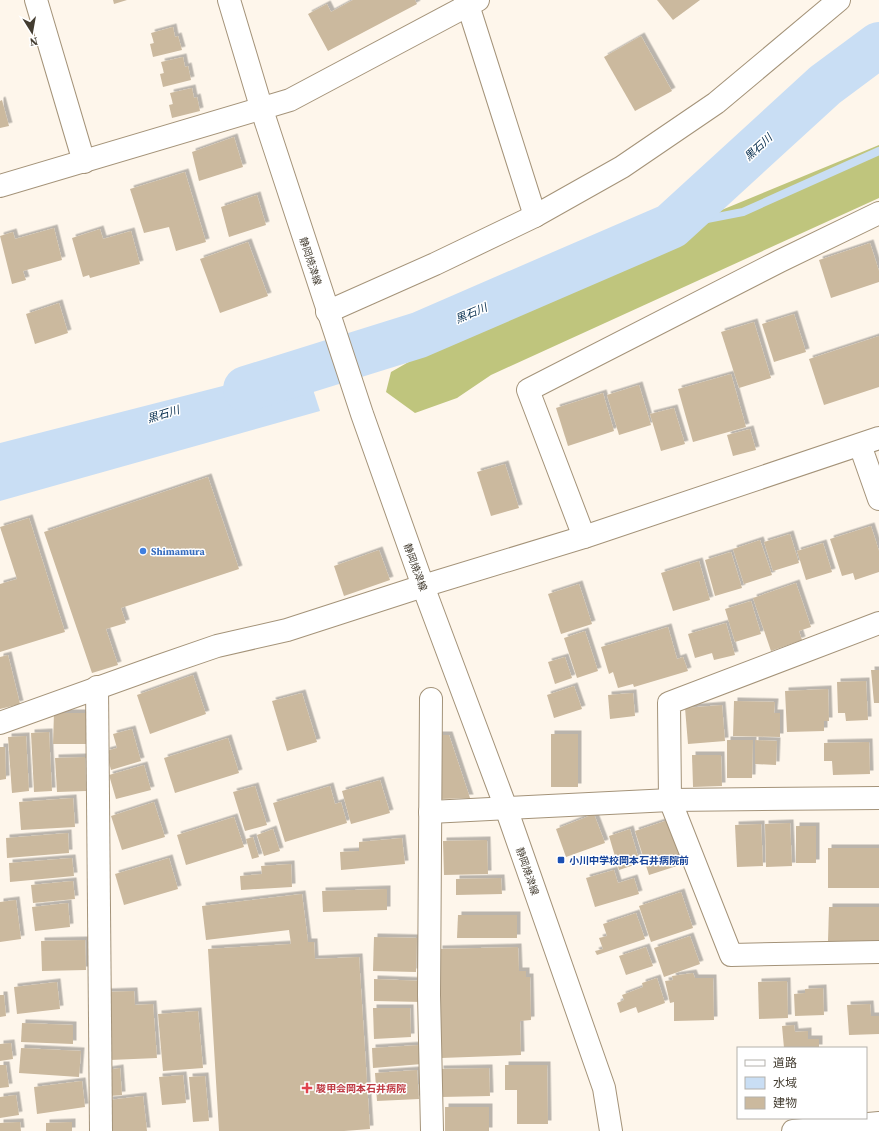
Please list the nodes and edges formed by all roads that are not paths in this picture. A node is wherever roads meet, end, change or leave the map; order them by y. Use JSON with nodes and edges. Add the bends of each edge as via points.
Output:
{"nodes":[{"id":1,"x":36,"y":0,"type":"edge"},
{"id":2,"x":229,"y":0,"type":"edge"},
{"id":3,"x":838,"y":0,"type":"edge"},
{"id":4,"x":470,"y":2,"type":"edge"},
{"id":5,"x":262,"y":110,"type":"junction"},
{"id":6,"x":84,"y":162,"type":"junction"},
{"id":7,"x":0,"y":186,"type":"edge"},
{"id":8,"x":879,"y":213,"type":"edge"},
{"id":9,"x":535,"y":216,"type":"junction"},
{"id":10,"x":328,"y":312,"type":"junction"},
{"id":11,"x":870,"y":442,"type":"edge"},
{"id":12,"x":879,"y":499,"type":"edge"},
{"id":13,"x":584,"y":537,"type":"junction"},
{"id":14,"x":423,"y":586,"type":"junction"},
{"id":15,"x":879,"y":623,"type":"edge"},
{"id":16,"x":97,"y":687,"type":"junction"},
{"id":17,"x":431,"y":699,"type":"dead end"},
{"id":18,"x":0,"y":723,"type":"edge"},
{"id":19,"x":879,"y":798,"type":"edge"},
{"id":20,"x":670,"y":800,"type":"junction"},
{"id":21,"x":506,"y":808,"type":"junction"},
{"id":22,"x":430,"y":812,"type":"junction"},
{"id":23,"x":879,"y":952,"type":"edge"},
{"id":24,"x":879,"y":1123,"type":"edge"},
{"id":25,"x":101,"y":1131,"type":"edge"},
{"id":26,"x":432,"y":1131,"type":"edge"},
{"id":27,"x":611,"y":1131,"type":"edge"},
{"id":28,"x":793,"y":1131,"type":"edge"}],
"edges":[{"from":1,"to":6,"type":"street"},
{"from":2,"to":5,"type":"street","name":"静岡焼津線"},
{"from":3,"to":9,"type":"street","via":[[716,103],[622,168]]},
{"from":4,"to":5,"type":"street","via":[[290,100]]},
{"from":4,"to":9,"type":"street"},
{"from":5,"to":6,"type":"street"},
{"from":5,"to":10,"type":"street","name":"静岡焼津線"},
{"from":6,"to":7,"type":"street"},
{"from":8,"to":13,"type":"street","via":[[528,390]]},
{"from":9,"to":10,"type":"street"},
{"from":10,"to":14,"type":"street","name":"静岡焼津線"},
{"from":11,"to":12,"type":"street"},
{"from":11,"to":13,"type":"street"},
{"from":13,"to":14,"type":"street"},
{"from":14,"to":16,"type":"street","via":[[286,630],[217,646]]},
{"from":14,"to":21,"type":"street","name":"静岡焼津線"},
{"from":15,"to":20,"type":"street","via":[[669,703]]},
{"from":16,"to":18,"type":"street"},
{"from":16,"to":25,"type":"street"},
{"from":17,"to":22,"type":"street"},
{"from":19,"to":20,"type":"street"},
{"from":20,"to":21,"type":"street"},
{"from":20,"to":23,"type":"street","via":[[731,955]]},
{"from":21,"to":22,"type":"street"},
{"from":21,"to":27,"type":"street","name":"静岡焼津線","via":[[604,1088]]},
{"from":22,"to":26,"type":"street","via":[[429,995]]},
{"from":24,"to":28,"type":"street"}]}
